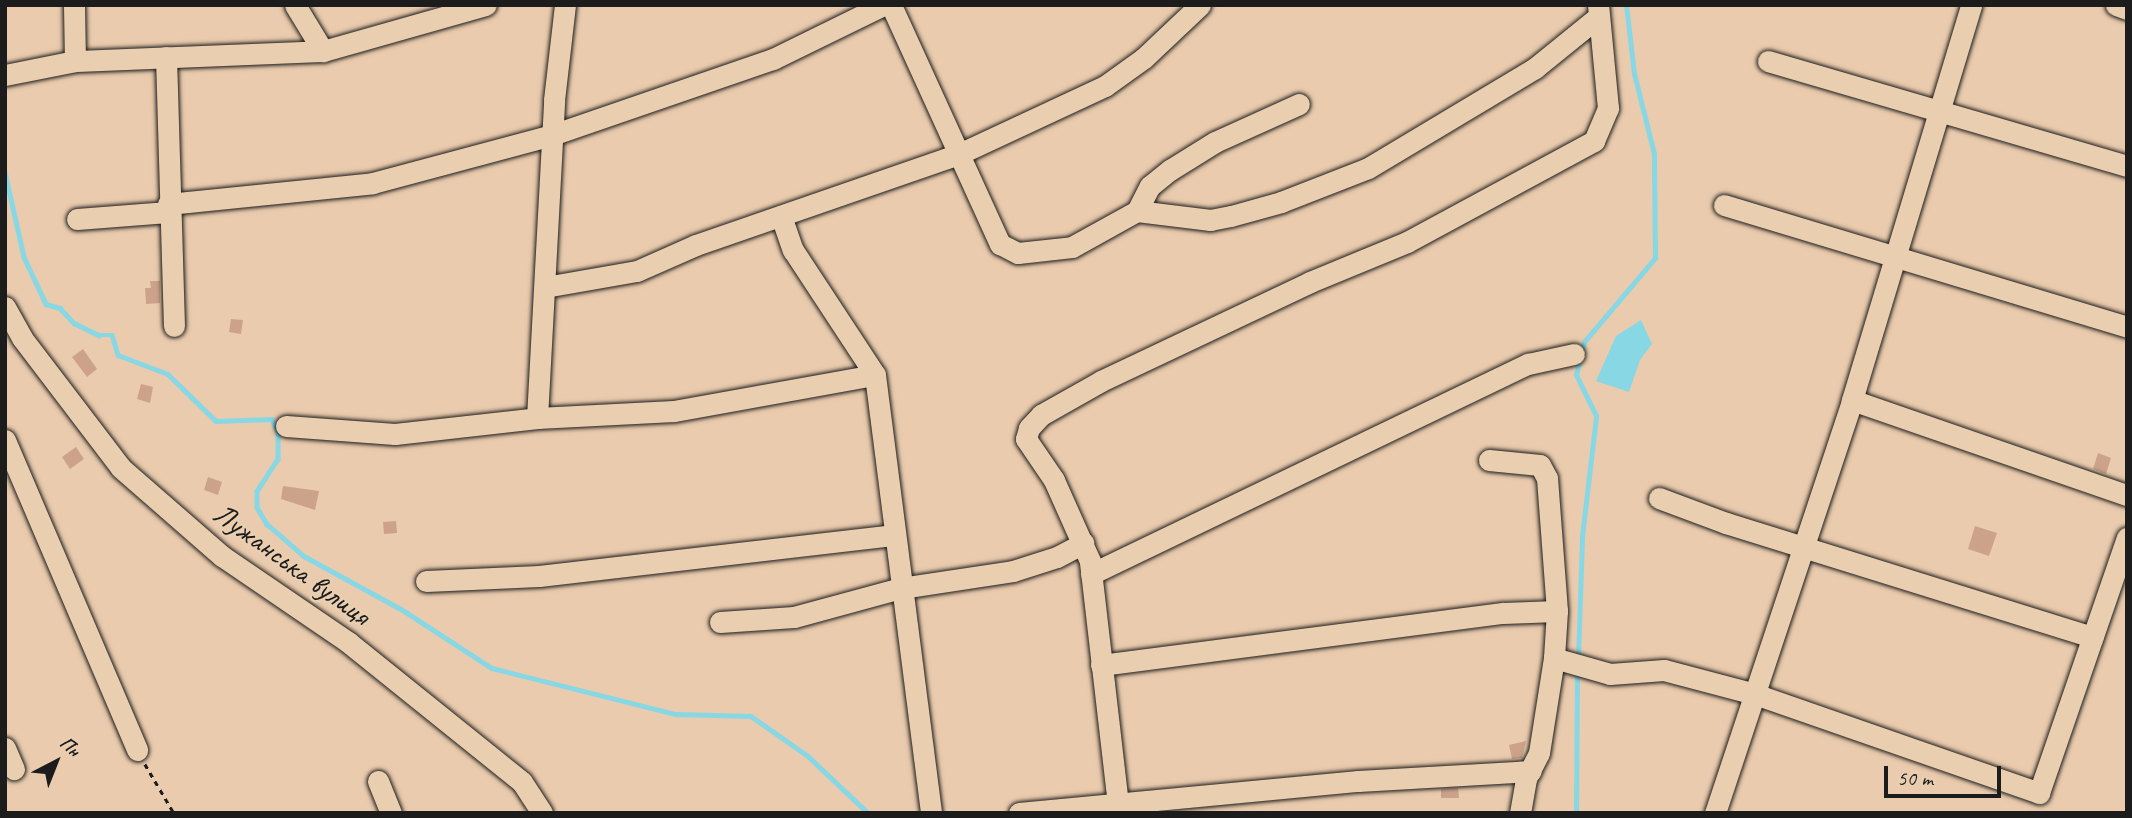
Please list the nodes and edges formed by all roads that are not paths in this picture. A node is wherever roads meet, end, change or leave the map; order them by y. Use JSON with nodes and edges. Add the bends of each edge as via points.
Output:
{"nodes":[{"id":1,"x":74,"y":5,"type":"edge"},
{"id":2,"x":295,"y":5,"type":"edge"},
{"id":3,"x":486,"y":5,"type":"edge"},
{"id":4,"x":565,"y":5,"type":"edge"},
{"id":5,"x":883,"y":5,"type":"edge"},
{"id":6,"x":891,"y":5,"type":"edge"},
{"id":7,"x":1200,"y":5,"type":"edge"},
{"id":8,"x":1971,"y":5,"type":"edge"},
{"id":9,"x":2116,"y":5,"type":"edge"},
{"id":10,"x":2127,"y":9,"type":"edge"},
{"id":11,"x":1598,"y":11,"type":"edge"},
{"id":12,"x":323,"y":51,"type":"junction"},
{"id":13,"x":166,"y":57,"type":"junction"},
{"id":14,"x":75,"y":61,"type":"junction"},
{"id":15,"x":1768,"y":61,"type":"dead end"},
{"id":16,"x":5,"y":75,"type":"edge"},
{"id":17,"x":1299,"y":104,"type":"dead end"},
{"id":18,"x":1937,"y":112,"type":"junction"},
{"id":19,"x":552,"y":135,"type":"junction"},
{"id":20,"x":959,"y":154,"type":"junction"},
{"id":21,"x":2127,"y":166,"type":"edge"},
{"id":22,"x":1724,"y":205,"type":"dead end"},
{"id":23,"x":168,"y":208,"type":"junction"},
{"id":24,"x":1137,"y":211,"type":"junction"},
{"id":25,"x":781,"y":215,"type":"junction"},
{"id":26,"x":77,"y":219,"type":"dead end"},
{"id":27,"x":1897,"y":254,"type":"junction"},
{"id":28,"x":545,"y":287,"type":"junction"},
{"id":29,"x":5,"y":307,"type":"edge"},
{"id":30,"x":174,"y":326,"type":"dead end"},
{"id":31,"x":2127,"y":327,"type":"edge"},
{"id":32,"x":1574,"y":354,"type":"dead end"},
{"id":33,"x":875,"y":375,"type":"junction"},
{"id":34,"x":1852,"y":400,"type":"junction"},
{"id":35,"x":537,"y":418,"type":"junction"},
{"id":36,"x":286,"y":426,"type":"dead end"},
{"id":37,"x":5,"y":440,"type":"edge"},
{"id":38,"x":1489,"y":460,"type":"dead end"},
{"id":39,"x":2127,"y":495,"type":"edge"},
{"id":40,"x":1659,"y":498,"type":"dead end"},
{"id":41,"x":893,"y":535,"type":"junction"},
{"id":42,"x":2127,"y":538,"type":"edge"},
{"id":43,"x":1083,"y":542,"type":"junction"},
{"id":44,"x":1805,"y":545,"type":"junction"},
{"id":45,"x":1091,"y":574,"type":"junction"},
{"id":46,"x":426,"y":581,"type":"dead end"},
{"id":47,"x":901,"y":588,"type":"junction"},
{"id":48,"x":1557,"y":611,"type":"junction"},
{"id":49,"x":720,"y":622,"type":"dead end"},
{"id":50,"x":2093,"y":637,"type":"junction"},
{"id":51,"x":1571,"y":663,"type":"junction"},
{"id":52,"x":1101,"y":665,"type":"junction"},
{"id":53,"x":1755,"y":694,"type":"junction"},
{"id":54,"x":5,"y":748,"type":"edge"},
{"id":55,"x":137,"y":750,"type":"road end"},
{"id":56,"x":14,"y":769,"type":"dead end"},
{"id":57,"x":1531,"y":771,"type":"junction"},
{"id":58,"x":378,"y":781,"type":"dead end"},
{"id":59,"x":1118,"y":808,"type":"edge"},
{"id":60,"x":391,"y":813,"type":"edge"},
{"id":61,"x":542,"y":813,"type":"edge"},
{"id":62,"x":931,"y":813,"type":"edge"},
{"id":63,"x":1019,"y":813,"type":"edge"},
{"id":64,"x":1520,"y":813,"type":"edge"},
{"id":65,"x":1715,"y":813,"type":"edge"}],
"edges":[{"from":1,"to":14,"type":"street"},
{"from":2,"to":12,"type":"street"},
{"from":3,"to":12,"type":"street"},
{"from":4,"to":19,"type":"street"},
{"from":5,"to":19,"type":"street","via":[[773,59]]},
{"from":6,"to":20,"type":"street"},
{"from":7,"to":20,"type":"street","via":[[1144,58],[1105,86]]},
{"from":8,"to":18,"type":"street"},
{"from":9,"to":10,"type":"street"},
{"from":11,"to":24,"type":"street","via":[[1535,68],[1368,168],[1281,202],[1210,220]]},
{"from":11,"to":43,"type":"street","via":[[1608,108],[1594,141],[1407,242],[1310,282],[1041,415],[1026,439],[1054,480]]},
{"from":12,"to":13,"type":"street"},
{"from":13,"to":14,"type":"street"},
{"from":13,"to":23,"type":"street"},
{"from":14,"to":16,"type":"street"},
{"from":15,"to":18,"type":"street"},
{"from":17,"to":24,"type":"street","via":[[1215,142],[1170,170],[1150,186]]},
{"from":18,"to":21,"type":"street"},
{"from":18,"to":27,"type":"street"},
{"from":19,"to":23,"type":"street","via":[[373,183]]},
{"from":19,"to":28,"type":"street"},
{"from":20,"to":24,"type":"street","via":[[1000,244],[1018,253],[1072,247]]},
{"from":20,"to":25,"type":"street"},
{"from":22,"to":27,"type":"street"},
{"from":23,"to":26,"type":"street"},
{"from":23,"to":30,"type":"street"},
{"from":25,"to":28,"type":"street","via":[[637,271]]},
{"from":25,"to":33,"type":"street","via":[[793,250]]},
{"from":27,"to":31,"type":"street"},
{"from":27,"to":34,"type":"street"},
{"from":28,"to":35,"type":"street"},
{"from":29,"to":61,"type":"street","name":"Лужанська вулиця","via":[[22,338],[130,476],[222,556],[348,642],[522,782]]},
{"from":32,"to":45,"type":"street","via":[[1528,364]]},
{"from":33,"to":35,"type":"street","via":[[674,411]]},
{"from":33,"to":41,"type":"street"},
{"from":34,"to":39,"type":"street"},
{"from":34,"to":44,"type":"street"},
{"from":35,"to":36,"type":"street","via":[[395,434]]},
{"from":37,"to":55,"type":"street"},
{"from":38,"to":48,"type":"street","via":[[1540,465],[1547,478]]},
{"from":40,"to":44,"type":"street"},
{"from":41,"to":46,"type":"street","via":[[539,576]]},
{"from":41,"to":47,"type":"street"},
{"from":42,"to":50,"type":"street"},
{"from":43,"to":45,"type":"street"},
{"from":43,"to":47,"type":"street","via":[[1057,557],[1013,572]]},
{"from":44,"to":50,"type":"street"},
{"from":44,"to":53,"type":"street"},
{"from":45,"to":52,"type":"street"},
{"from":47,"to":49,"type":"street","via":[[793,617]]},
{"from":47,"to":62,"type":"street"},
{"from":48,"to":51,"type":"street"},
{"from":48,"to":52,"type":"street","via":[[1490,614]]},
{"from":50,"to":53,"type":"street","via":[[2039,793]]},
{"from":51,"to":53,"type":"street","via":[[1610,674],[1664,670]]},
{"from":51,"to":57,"type":"street"},
{"from":52,"to":59,"type":"street"},
{"from":53,"to":65,"type":"street"},
{"from":54,"to":56,"type":"street"},
{"from":57,"to":59,"type":"street","via":[[1358,781]]},
{"from":57,"to":64,"type":"street"},
{"from":58,"to":60,"type":"street"},
{"from":59,"to":63,"type":"street"}]}
